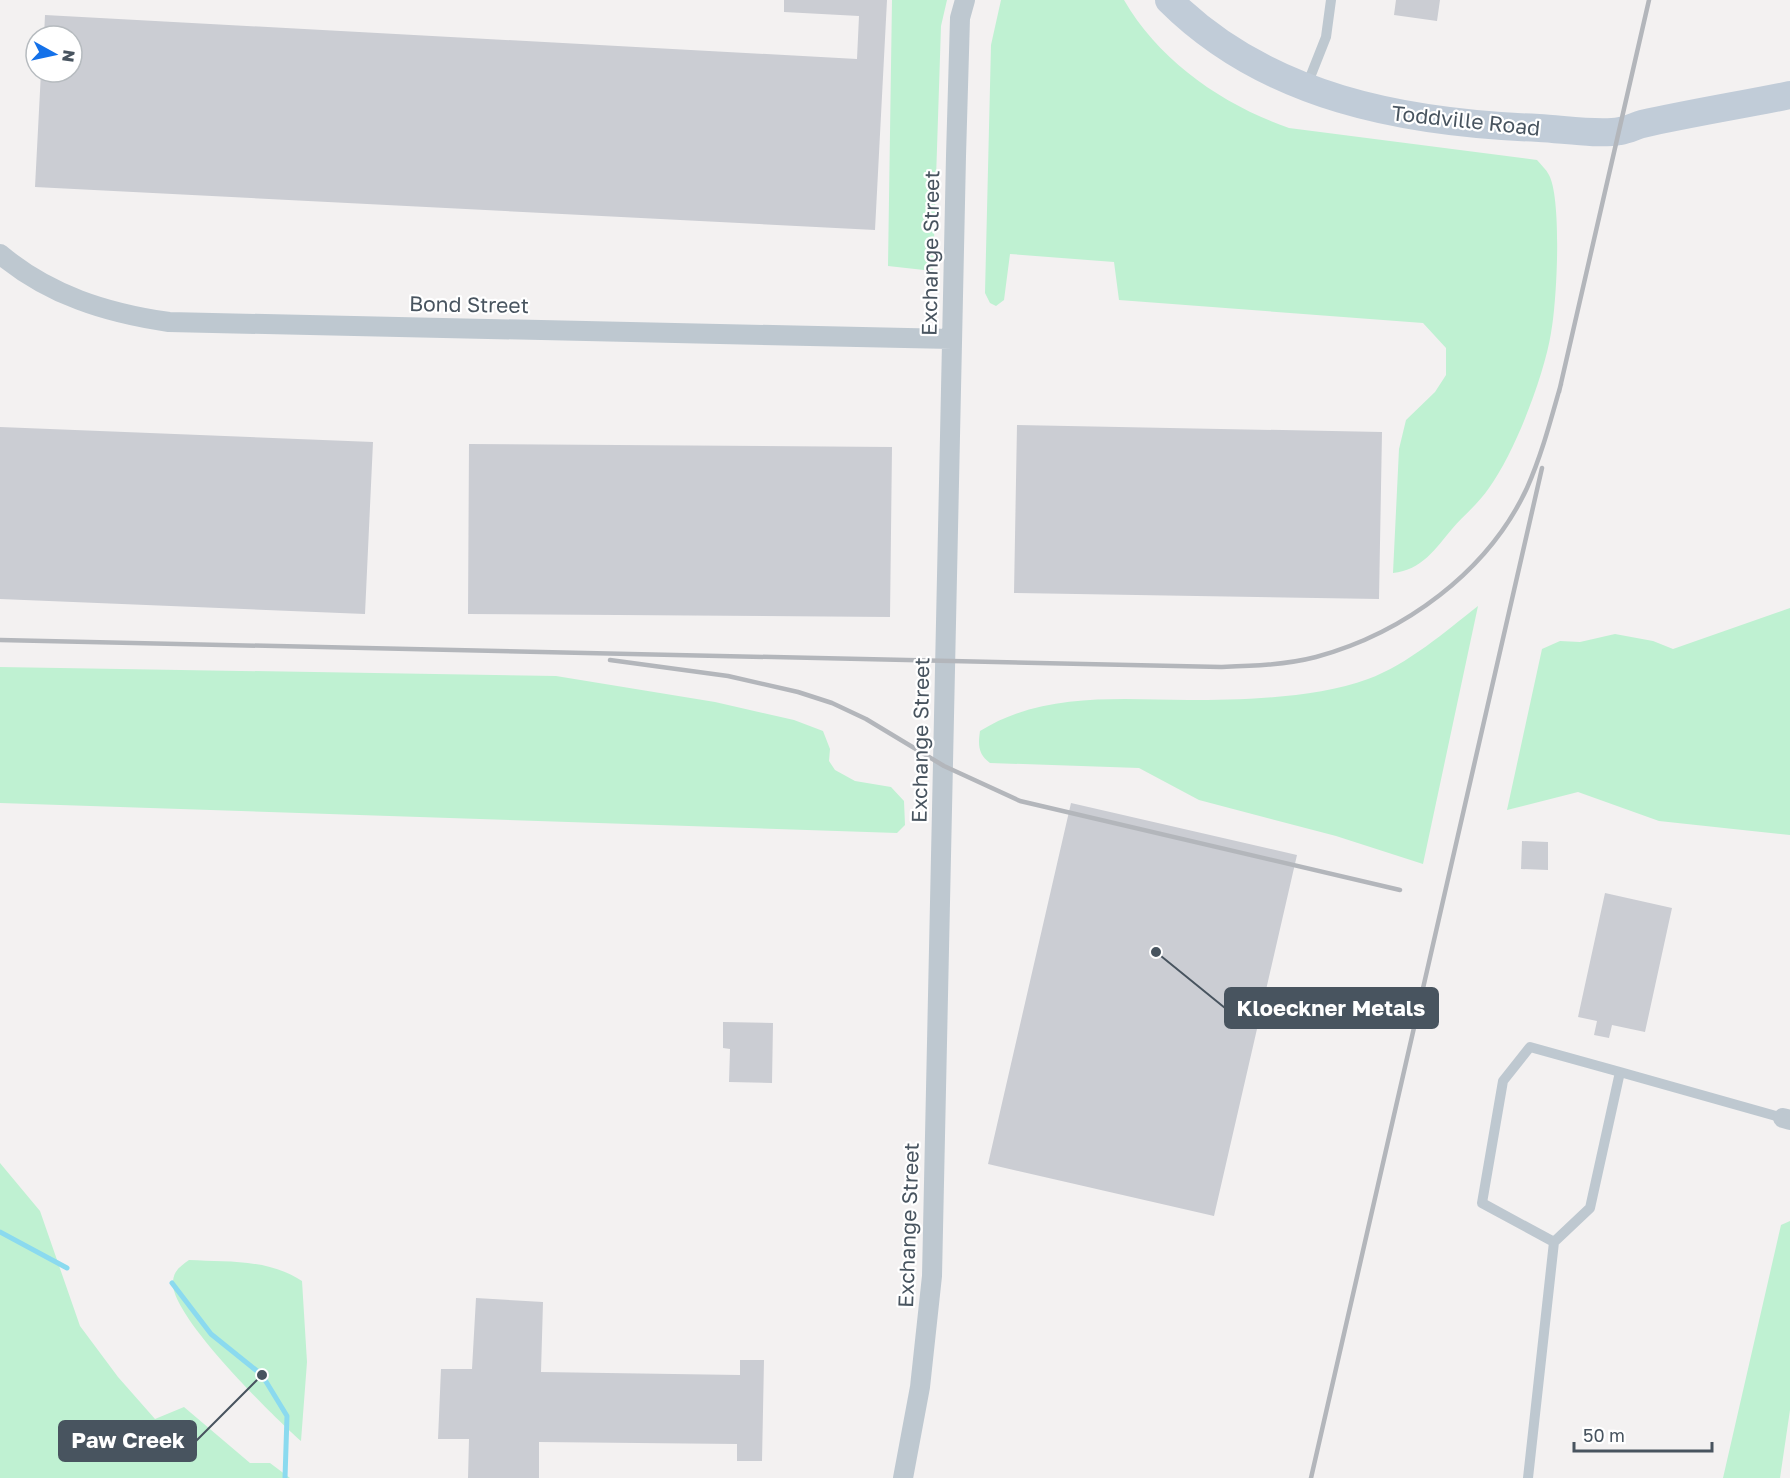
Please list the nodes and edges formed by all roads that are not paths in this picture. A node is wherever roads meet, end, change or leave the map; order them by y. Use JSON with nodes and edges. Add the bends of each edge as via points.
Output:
{"nodes":[{"id":1,"x":965,"y":0,"type":"edge"},
{"id":2,"x":1169,"y":0,"type":"edge"},
{"id":3,"x":1331,"y":0,"type":"edge"},
{"id":4,"x":1306,"y":88,"type":"junction"},
{"id":5,"x":1790,"y":95,"type":"edge"},
{"id":6,"x":0,"y":254,"type":"edge"},
{"id":7,"x":952,"y":339,"type":"junction"},
{"id":8,"x":1620,"y":1072,"type":"junction"},
{"id":9,"x":1786,"y":1119,"type":"edge"},
{"id":10,"x":1554,"y":1242,"type":"junction"},
{"id":11,"x":903,"y":1478,"type":"edge"},
{"id":12,"x":1528,"y":1478,"type":"edge"}],
"edges":[{"from":1,"to":7,"type":"street","name":"Exchange Street","via":[[960,18]]},
{"from":2,"to":4,"type":"street","name":"Toddville Road","via":[[1210,37],[1252,63]]},
{"from":3,"to":4,"type":"lane","via":[[1326,37]]},
{"from":4,"to":5,"type":"street","name":"Toddville Road","via":[[1366,107],[1429,120],[1619,131]]},
{"from":6,"to":7,"type":"street","name":"Bond Street","via":[[72,298],[110,312],[168,322]]},
{"from":7,"to":11,"type":"street","name":"Exchange Street","via":[[932,1276],[920,1387]]},
{"from":8,"to":9,"type":"lane"},
{"from":8,"to":10,"type":"lane","via":[[1590,1208]]},
{"from":8,"to":10,"type":"lane","via":[[1530,1047],[1503,1081],[1482,1203]]},
{"from":10,"to":12,"type":"lane"}]}
